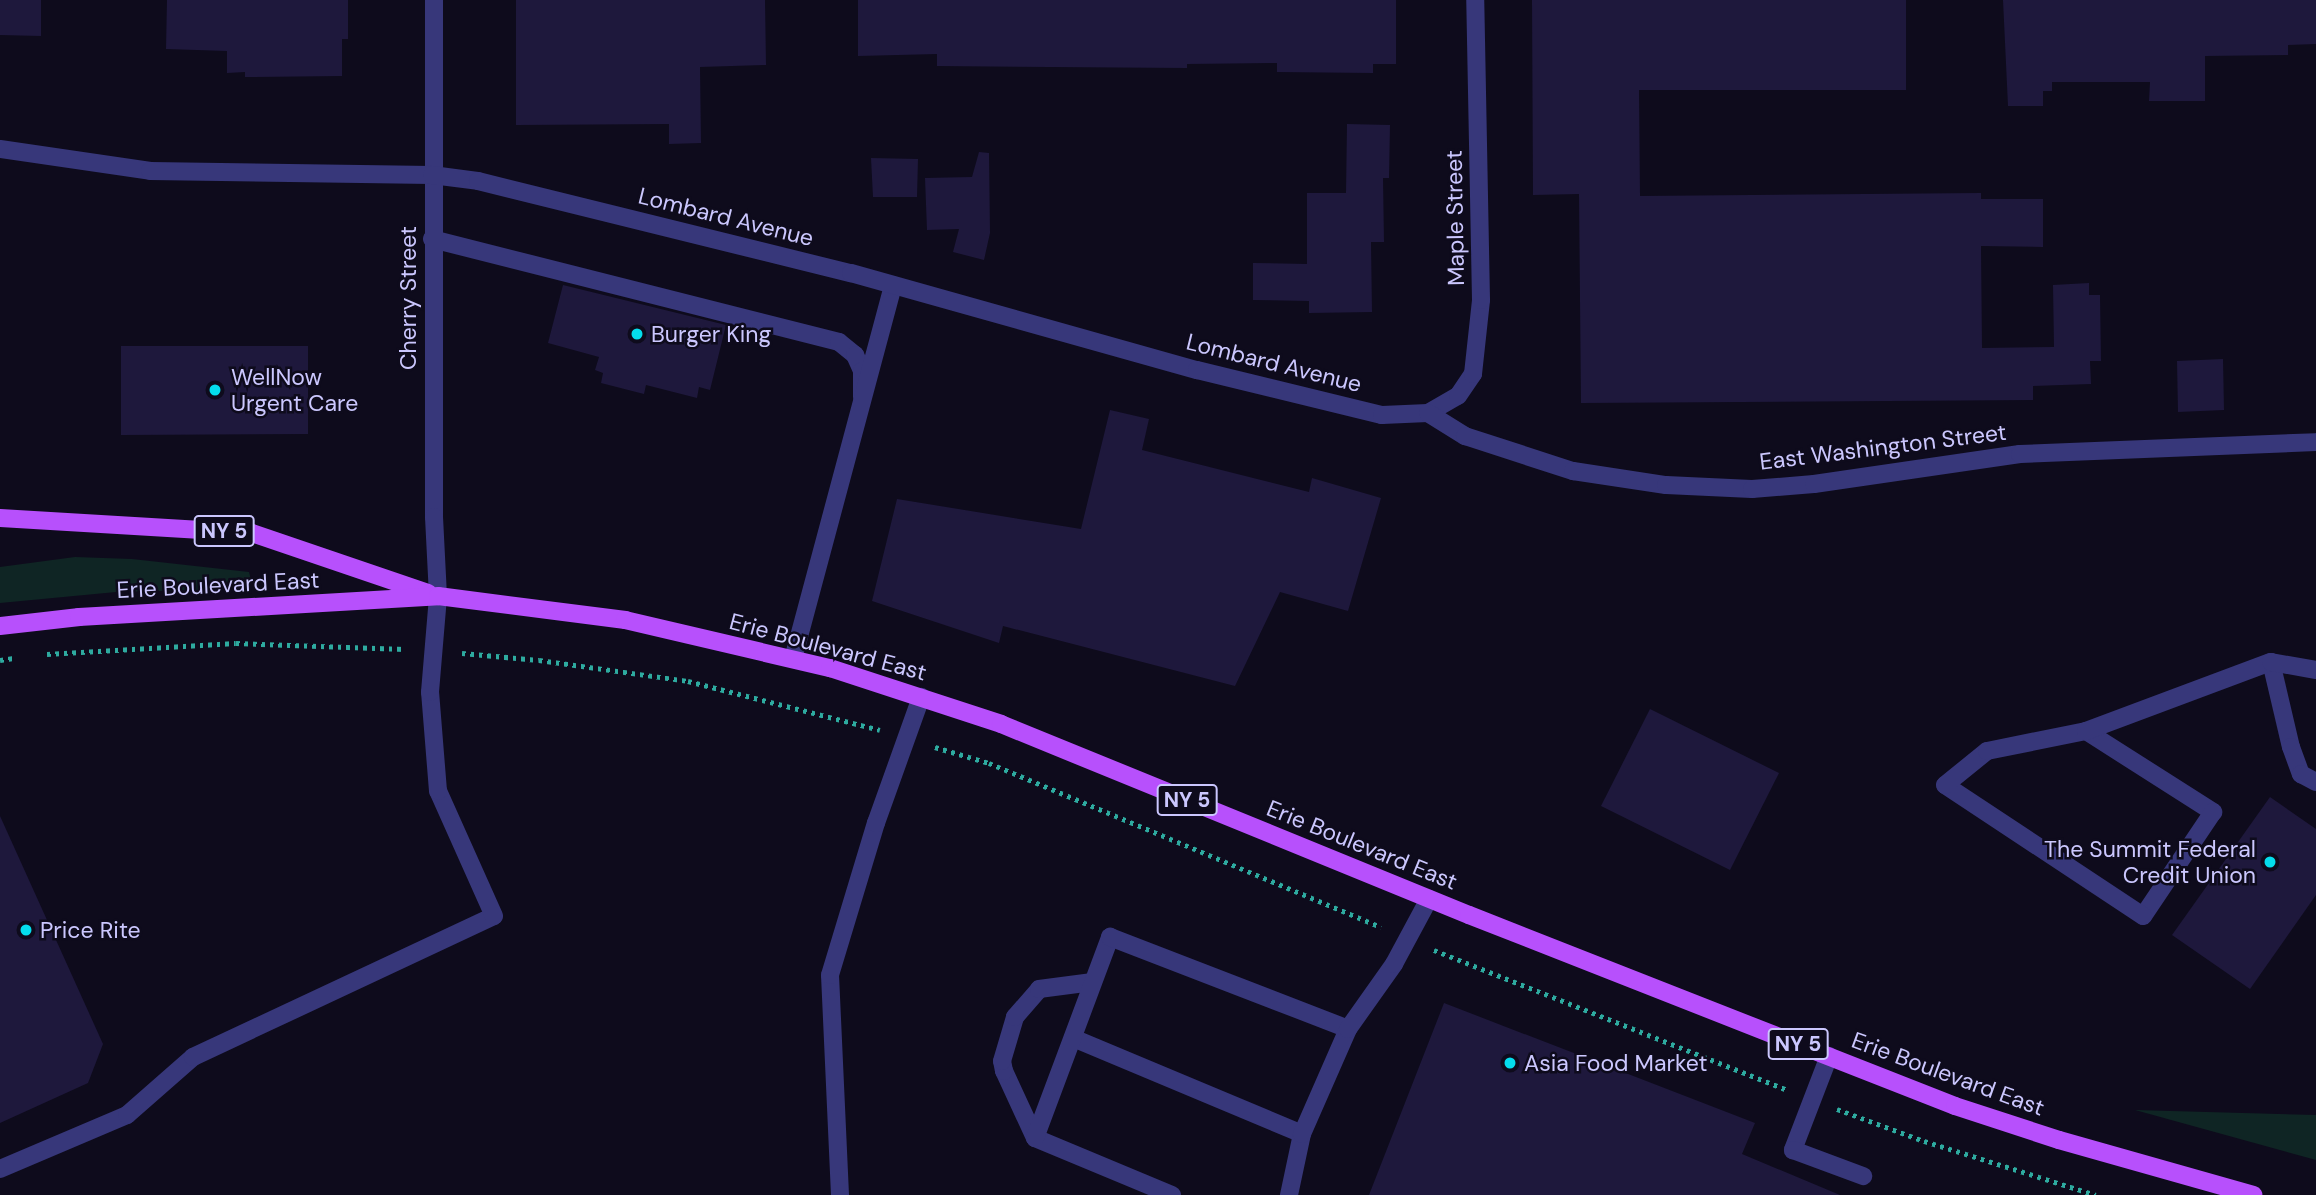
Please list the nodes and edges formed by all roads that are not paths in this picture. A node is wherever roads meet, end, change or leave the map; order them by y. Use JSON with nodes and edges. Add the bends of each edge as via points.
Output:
{"nodes":[{"id":1,"x":434,"y":0,"type":"edge"},
{"id":2,"x":1475,"y":0,"type":"edge"},
{"id":3,"x":0,"y":149,"type":"edge"},
{"id":4,"x":432,"y":175,"type":"junction"},
{"id":5,"x":432,"y":239,"type":"junction"},
{"id":6,"x":893,"y":285,"type":"junction"},
{"id":7,"x":862,"y":397,"type":"junction"},
{"id":8,"x":1427,"y":413,"type":"junction"},
{"id":9,"x":2316,"y":442,"type":"edge"},
{"id":10,"x":0,"y":518,"type":"edge"},
{"id":11,"x":438,"y":596,"type":"junction"},
{"id":12,"x":0,"y":626,"type":"edge"},
{"id":13,"x":793,"y":659,"type":"junction"},
{"id":14,"x":2271,"y":662,"type":"junction"},
{"id":15,"x":2316,"y":670,"type":"edge"},
{"id":16,"x":921,"y":697,"type":"junction"},
{"id":17,"x":2087,"y":731,"type":"junction"},
{"id":18,"x":2316,"y":782,"type":"edge"},
{"id":19,"x":1429,"y":899,"type":"junction"},
{"id":20,"x":1093,"y":982,"type":"junction"},
{"id":21,"x":1348,"y":1030,"type":"junction"},
{"id":22,"x":1073,"y":1038,"type":"junction"},
{"id":23,"x":1829,"y":1056,"type":"junction"},
{"id":24,"x":1302,"y":1134,"type":"junction"},
{"id":25,"x":1035,"y":1138,"type":"junction"},
{"id":26,"x":0,"y":1169,"type":"edge"},
{"id":27,"x":1863,"y":1177,"type":"dead end"},
{"id":28,"x":840,"y":1195,"type":"edge"},
{"id":29,"x":1172,"y":1195,"type":"edge"},
{"id":30,"x":1289,"y":1195,"type":"edge"},
{"id":31,"x":2253,"y":1195,"type":"edge"}],
"edges":[{"from":1,"to":4,"type":"street","name":"Cherry Street"},
{"from":2,"to":8,"type":"street","name":"Maple Street","via":[[1481,300],[1473,374],[1458,396]]},
{"from":3,"to":4,"type":"street","name":"Lombard Avenue","via":[[150,171]]},
{"from":4,"to":5,"type":"street","name":"Cherry Street"},
{"from":4,"to":6,"type":"street","name":"Lombard Avenue","via":[[478,181]]},
{"from":5,"to":7,"type":"street","via":[[839,342],[855,355],[862,371]]},
{"from":5,"to":11,"type":"street","name":"Cherry Street"},
{"from":6,"to":7,"type":"street"},
{"from":6,"to":8,"type":"street","name":"Lombard Avenue","via":[[1196,370],[1382,415]]},
{"from":7,"to":13,"type":"street"},
{"from":8,"to":9,"type":"street","name":"East Washington Street","via":[[1465,436],[1573,471],[1666,485],[1752,489],[2021,454]]},
{"from":10,"to":11,"type":"main road","name":"Erie Boulevard East","number":"NY 5","via":[[252,533]]},
{"from":11,"to":12,"type":"main road","name":"Erie Boulevard East","number":"NY 5","via":[[79,617]]},
{"from":11,"to":13,"type":"main road","name":"Erie Boulevard East","number":"NY 5","via":[[625,620]]},
{"from":11,"to":26,"type":"street","name":"Cherry Street","via":[[430,692],[438,790],[494,916],[193,1057],[127,1115]]},
{"from":13,"to":16,"type":"main road","name":"Erie Boulevard East","number":"NY 5"},
{"from":14,"to":15,"type":"street"},
{"from":14,"to":17,"type":"street"},
{"from":14,"to":18,"type":"street","via":[[2294,756],[2301,774]]},
{"from":16,"to":19,"type":"main road","name":"Erie Boulevard East","number":"NY 5","via":[[1001,724]]},
{"from":16,"to":28,"type":"street","via":[[876,823],[830,975]]},
{"from":17,"to":17,"type":"street","via":[[1987,751],[1945,785],[2143,916],[2213,812]]},
{"from":19,"to":21,"type":"street","via":[[1394,964]]},
{"from":19,"to":23,"type":"main road","name":"Erie Boulevard East","number":"NY 5"},
{"from":20,"to":21,"type":"street","via":[[1110,937]]},
{"from":20,"to":22,"type":"street"},
{"from":20,"to":25,"type":"street","via":[[1039,989],[1015,1017],[1002,1061]]},
{"from":21,"to":24,"type":"street"},
{"from":22,"to":24,"type":"street"},
{"from":22,"to":25,"type":"street"},
{"from":23,"to":27,"type":"street","via":[[1793,1150]]},
{"from":23,"to":31,"type":"main road","name":"Erie Boulevard East","number":"NY 5","via":[[1955,1106]]},
{"from":24,"to":30,"type":"street"},
{"from":25,"to":29,"type":"street"}]}
